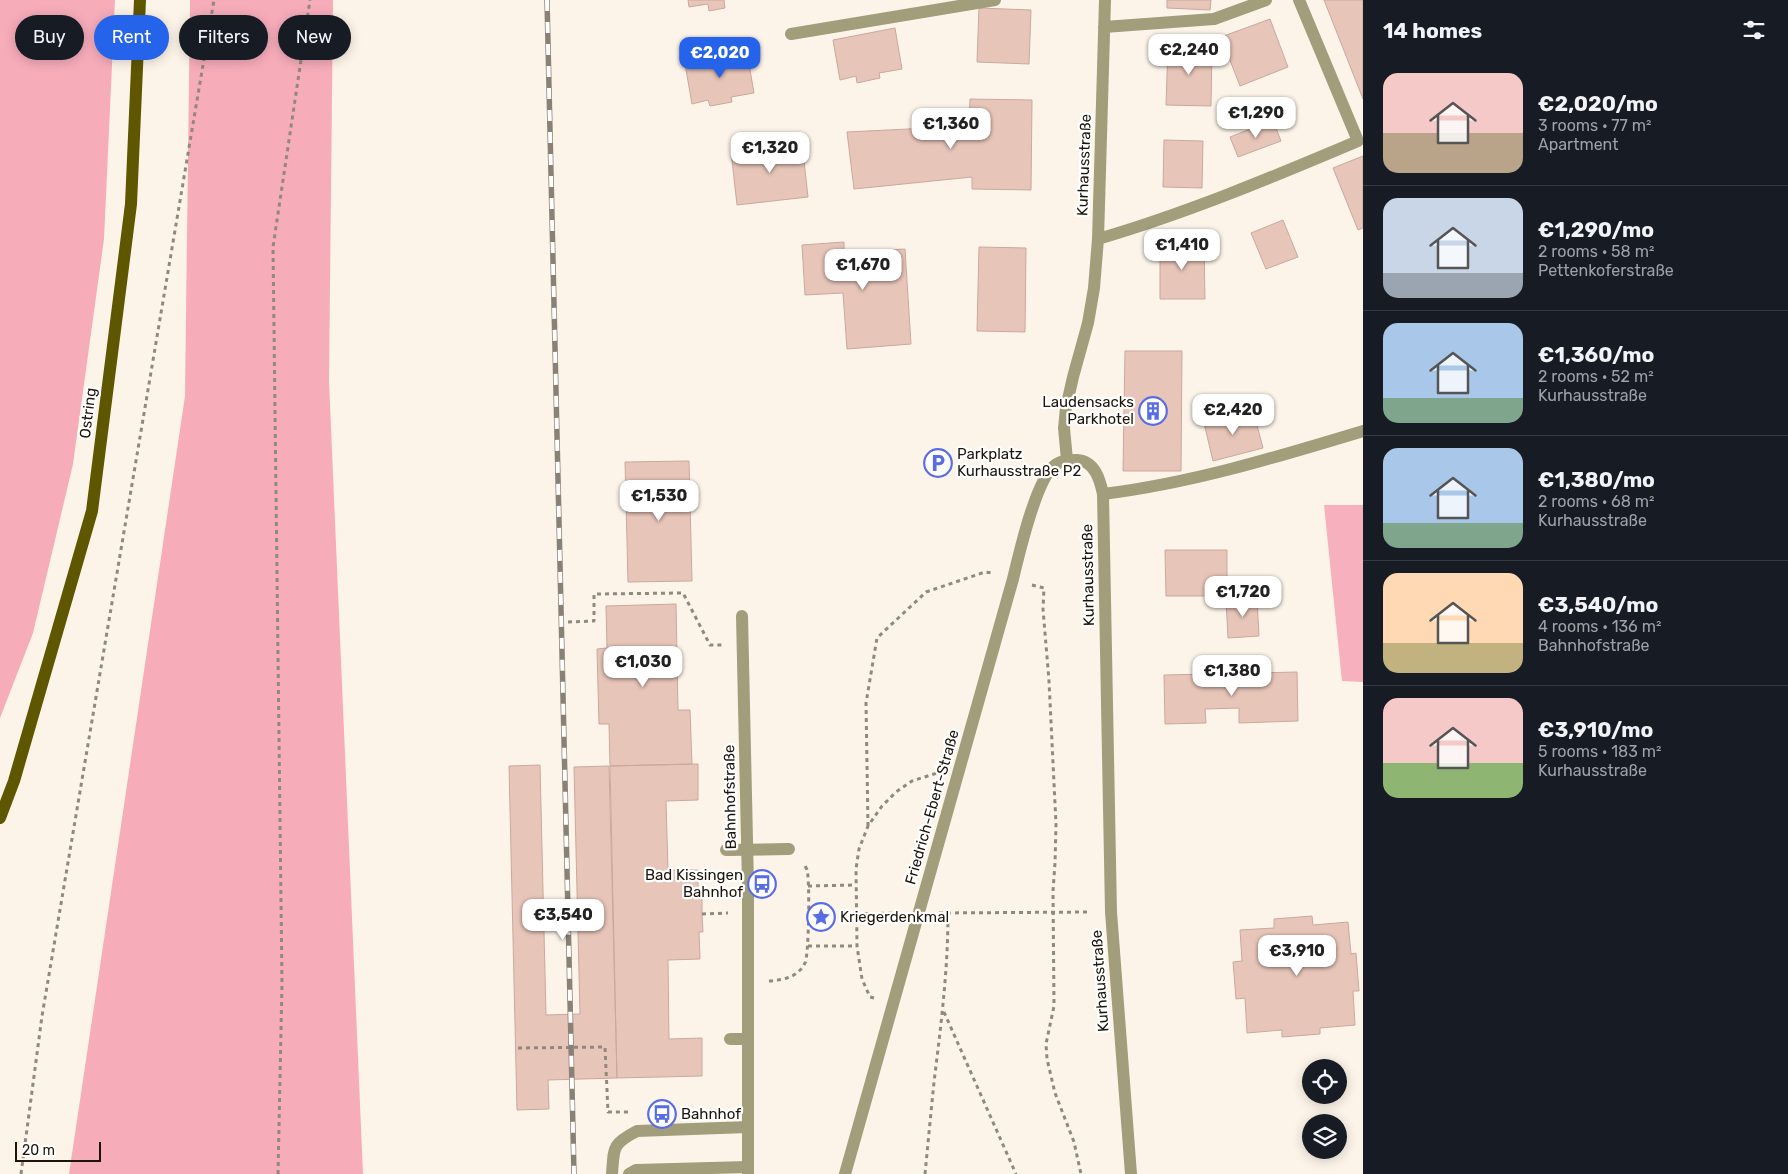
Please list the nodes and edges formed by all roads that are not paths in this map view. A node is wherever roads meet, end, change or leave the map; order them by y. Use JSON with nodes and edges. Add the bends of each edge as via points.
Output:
{"nodes":[{"id":1,"x":140,"y":0,"type":"edge"},
{"id":2,"x":995,"y":0,"type":"edge"},
{"id":3,"x":1105,"y":0,"type":"edge"},
{"id":4,"x":1266,"y":0,"type":"edge"},
{"id":5,"x":1298,"y":0,"type":"edge"},
{"id":6,"x":1104,"y":27,"type":"junction"},
{"id":7,"x":791,"y":34,"type":"dead end"},
{"id":8,"x":1098,"y":239,"type":"junction"},
{"id":9,"x":1363,"y":431,"type":"edge"},
{"id":10,"x":1067,"y":460,"type":"junction"},
{"id":11,"x":1103,"y":494,"type":"junction"},
{"id":12,"x":742,"y":616,"type":"dead end"},
{"id":13,"x":0,"y":818,"type":"edge"},
{"id":14,"x":789,"y":849,"type":"dead end"},
{"id":15,"x":726,"y":850,"type":"dead end"},
{"id":16,"x":747,"y":850,"type":"junction"},
{"id":17,"x":730,"y":1039,"type":"dead end"},
{"id":18,"x":748,"y":1039,"type":"junction"},
{"id":19,"x":748,"y":1127,"type":"junction"},
{"id":20,"x":748,"y":1170,"type":"edge"},
{"id":21,"x":612,"y":1174,"type":"edge"},
{"id":22,"x":629,"y":1174,"type":"edge"},
{"id":23,"x":845,"y":1174,"type":"edge"},
{"id":24,"x":1132,"y":1174,"type":"edge"}],
"edges":[{"from":1,"to":13,"type":"main road","name":"Ostring","via":[[131,204],[92,511],[14,780]]},
{"from":2,"to":7,"type":"street"},
{"from":3,"to":6,"type":"street","name":"Kurhausstraße"},
{"from":4,"to":6,"type":"street","via":[[1214,19]]},
{"from":5,"to":8,"type":"street","via":[[1358,141],[1269,179]]},
{"from":6,"to":8,"type":"street","name":"Kurhausstraße"},
{"from":8,"to":10,"type":"street","name":"Kurhausstraße","via":[[1088,323],[1066,408]]},
{"from":9,"to":11,"type":"street","via":[[1198,477]]},
{"from":10,"to":11,"type":"street","name":"Kurhausstraße","via":[[1082,461],[1092,467],[1099,477]]},
{"from":10,"to":23,"type":"street","name":"Friedrich-Ebert-Straße","via":[[1046,474],[1027,522]]},
{"from":11,"to":24,"type":"street","name":"Kurhausstraße","via":[[1111,912]]},
{"from":12,"to":16,"type":"street","name":"Bahnhofstraße"},
{"from":14,"to":16,"type":"street"},
{"from":15,"to":16,"type":"street"},
{"from":16,"to":18,"type":"street","name":"Bahnhofstraße"},
{"from":17,"to":18,"type":"street"},
{"from":18,"to":19,"type":"street","name":"Bahnhofstraße"},
{"from":19,"to":20,"type":"street","name":"Bahnhofstraße"},
{"from":19,"to":21,"type":"street","via":[[637,1131],[620,1140],[614,1149]]},
{"from":20,"to":22,"type":"street","via":[[636,1170]]}]}
